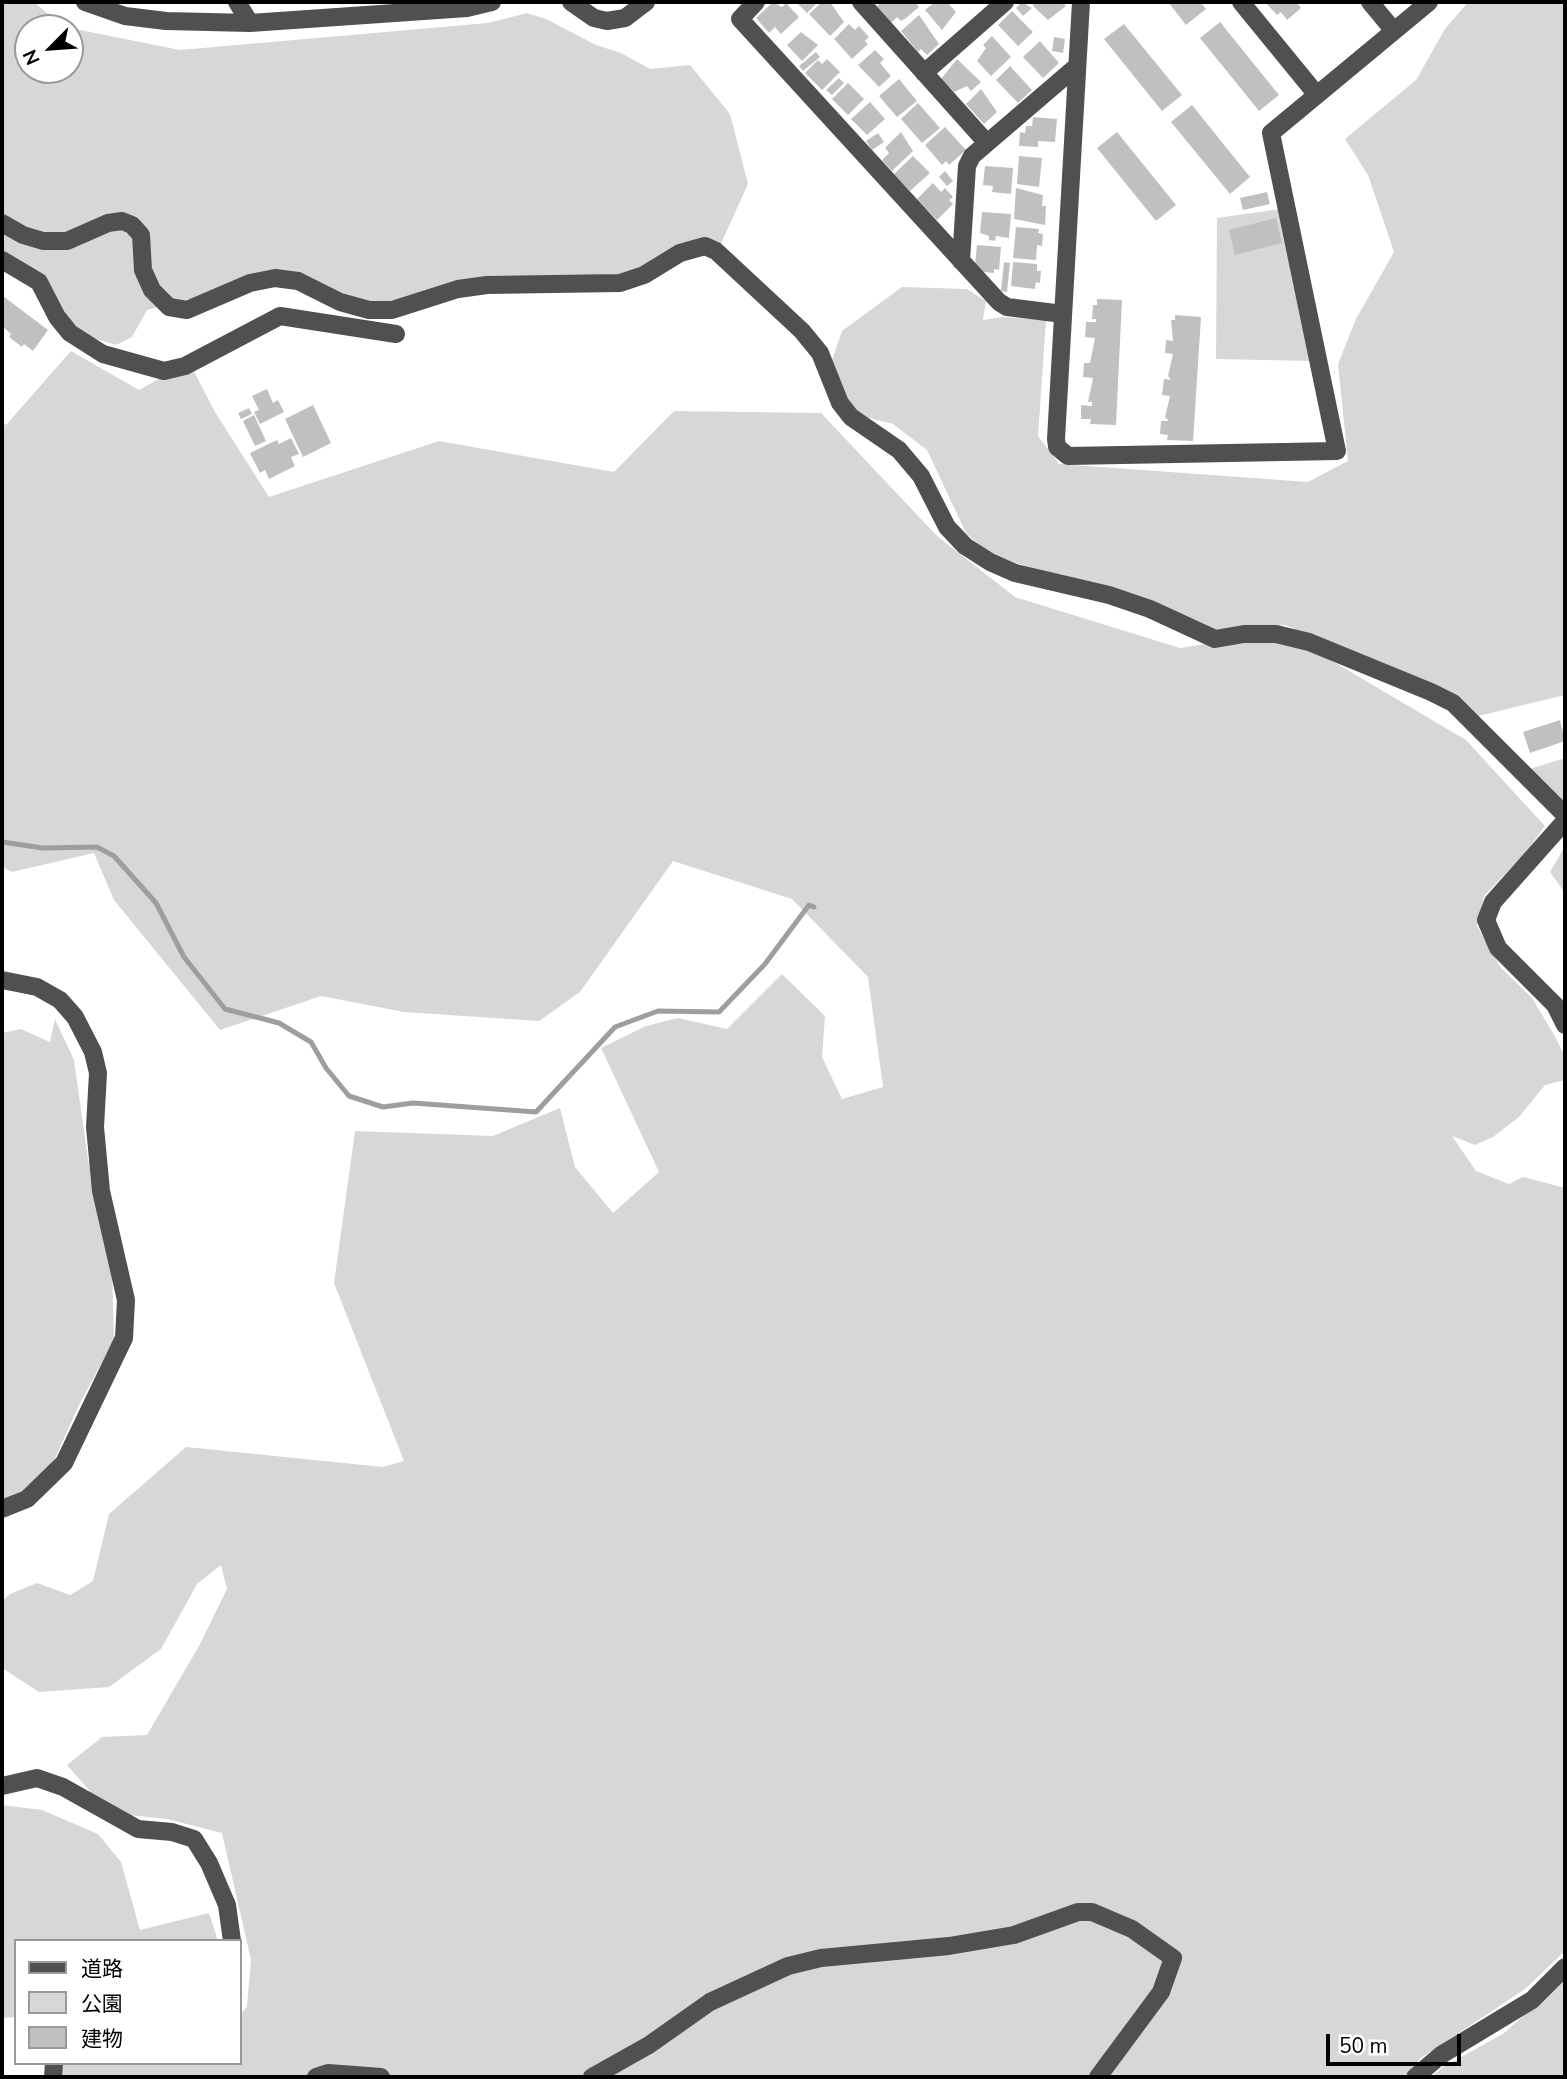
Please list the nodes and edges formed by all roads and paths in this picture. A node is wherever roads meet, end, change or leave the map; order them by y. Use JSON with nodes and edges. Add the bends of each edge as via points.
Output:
{"nodes":[{"id":1,"x":85,"y":2,"type":"edge"},
{"id":2,"x":237,"y":2,"type":"edge"},
{"id":3,"x":492,"y":2,"type":"edge"},
{"id":4,"x":571,"y":2,"type":"edge"},
{"id":5,"x":646,"y":2,"type":"edge"},
{"id":6,"x":756,"y":2,"type":"edge"},
{"id":7,"x":861,"y":2,"type":"edge"},
{"id":8,"x":1005,"y":2,"type":"edge"},
{"id":9,"x":1081,"y":2,"type":"edge"},
{"id":10,"x":1241,"y":2,"type":"edge"},
{"id":11,"x":1370,"y":2,"type":"edge"},
{"id":12,"x":1429,"y":2,"type":"edge"},
{"id":13,"x":250,"y":23,"type":"junction"},
{"id":14,"x":1394,"y":31,"type":"junction"},
{"id":15,"x":1077,"y":66,"type":"junction"},
{"id":16,"x":924,"y":73,"type":"junction"},
{"id":17,"x":1317,"y":95,"type":"junction"},
{"id":18,"x":987,"y":143,"type":"junction"},
{"id":19,"x":2,"y":223,"type":"edge"},
{"id":20,"x":2,"y":260,"type":"edge"},
{"id":21,"x":961,"y":261,"type":"junction"},
{"id":22,"x":1063,"y":314,"type":"junction"},
{"id":23,"x":396,"y":334,"type":"dead end"},
{"id":24,"x":1565,"y":815,"type":"edge"},
{"id":25,"x":1565,"y":821,"type":"edge"},
{"id":26,"x":2,"y":980,"type":"edge"},
{"id":27,"x":1565,"y":1025,"type":"edge"},
{"id":28,"x":2,"y":1509,"type":"edge"},
{"id":29,"x":2,"y":1786,"type":"edge"},
{"id":30,"x":232,"y":1939,"type":"edge"},
{"id":31,"x":1565,"y":1967,"type":"edge"},
{"id":32,"x":316,"y":2077,"type":"edge"},
{"id":33,"x":382,"y":2077,"type":"edge"},
{"id":34,"x":592,"y":2077,"type":"edge"},
{"id":35,"x":1098,"y":2077,"type":"edge"},
{"id":36,"x":1415,"y":2077,"type":"edge"}],
"edges":[{"from":1,"to":13,"type":"street","via":[[125,16]]},
{"from":2,"to":13,"type":"street"},
{"from":3,"to":13,"type":"street","via":[[467,8]]},
{"from":4,"to":5,"type":"street","via":[[607,21],[625,18]]},
{"from":6,"to":21,"type":"street","via":[[740,19]]},
{"from":7,"to":16,"type":"street"},
{"from":8,"to":16,"type":"street"},
{"from":9,"to":15,"type":"street"},
{"from":10,"to":17,"type":"street"},
{"from":11,"to":14,"type":"street"},
{"from":12,"to":14,"type":"street"},
{"from":14,"to":17,"type":"street"},
{"from":15,"to":18,"type":"street"},
{"from":15,"to":22,"type":"street"},
{"from":16,"to":18,"type":"street"},
{"from":17,"to":22,"type":"street","via":[[1271,133],[1337,451],[1068,456],[1057,447],[1056,439]]},
{"from":18,"to":21,"type":"street","via":[[967,166]]},
{"from":19,"to":24,"type":"street","via":[[43,241],[67,241],[108,223],[132,225],[141,235],[144,270],[152,290],[169,307],[187,310],[275,278],[298,281],[340,302],[369,310],[393,310],[458,289],[487,285],[620,283],[644,275],[680,253],[705,246],[802,331],[820,352],[840,403],[851,417],[899,450],[921,476],[947,527],[965,546],[1015,573],[1109,595],[1215,639],[1276,634],[1309,642],[1432,692],[1453,704]]},
{"from":20,"to":23,"type":"street","via":[[39,282],[70,333],[103,354],[163,371],[185,366],[280,316]]},
{"from":21,"to":22,"type":"street","via":[[1007,307]]},
{"from":25,"to":27,"type":"street","via":[[1493,902],[1486,920],[1498,948],[1555,1005]]},
{"from":26,"to":28,"type":"street","via":[[37,987],[60,1000],[75,1017],[93,1052],[101,1191],[127,1300],[124,1338],[64,1462],[27,1499]]},
{"from":29,"to":30,"type":"street","via":[[37,1778],[63,1787],[138,1829],[194,1839],[227,1905]]},
{"from":31,"to":36,"type":"street","via":[[1532,2000],[1441,2055]]},
{"from":32,"to":33,"type":"street","via":[[328,2073]]},
{"from":34,"to":35,"type":"street","via":[[649,2045],[710,2002],[788,1966],[1001,1937],[1077,1912],[1093,1912],[1132,1929],[1173,1958],[1161,1992]]}]}
